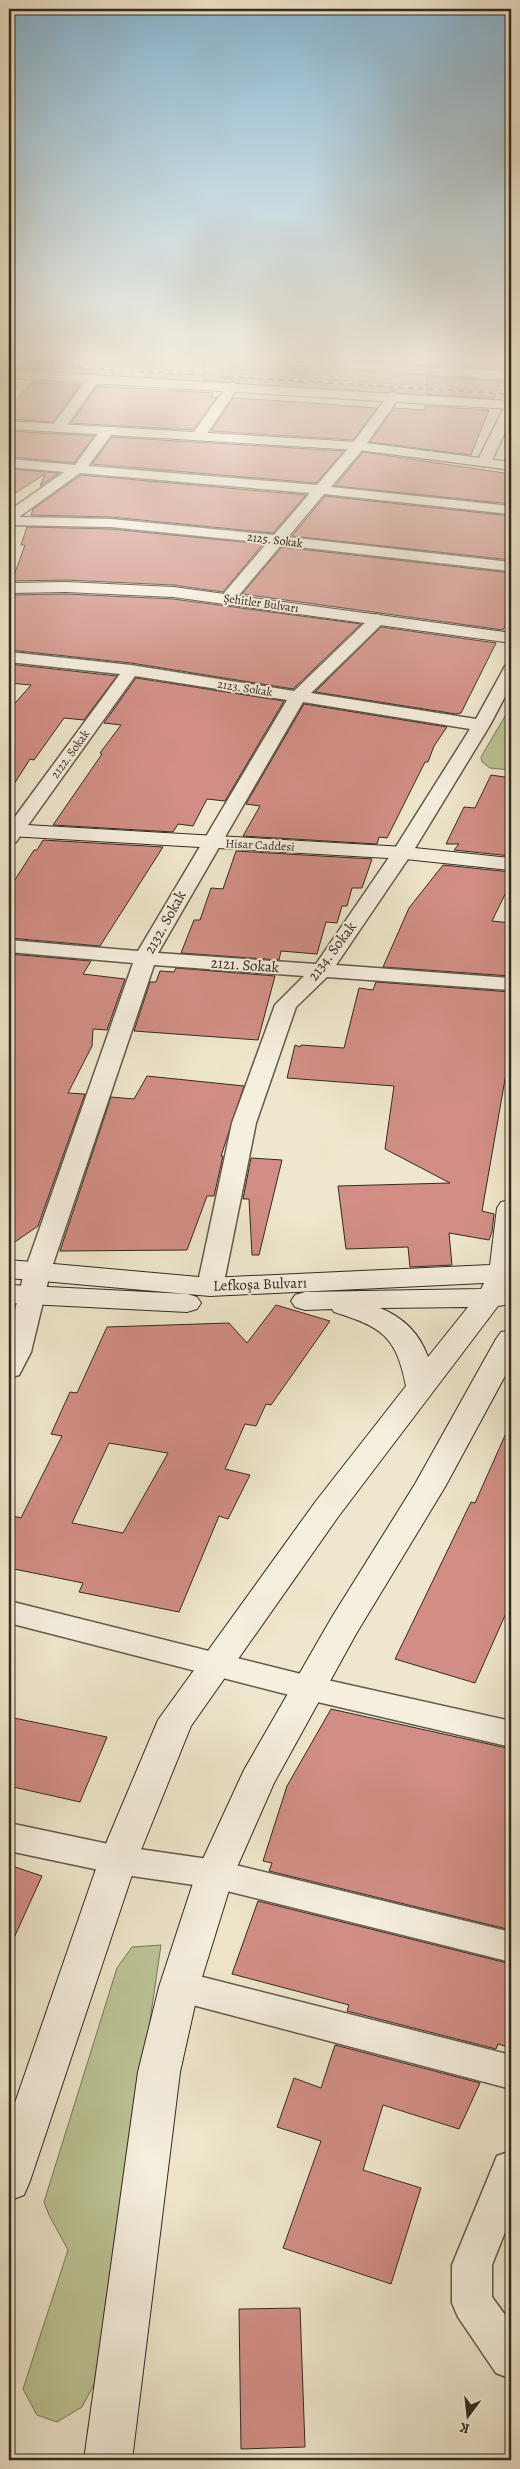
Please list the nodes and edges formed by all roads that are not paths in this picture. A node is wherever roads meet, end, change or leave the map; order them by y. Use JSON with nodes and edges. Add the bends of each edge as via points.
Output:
{"nodes":[{"id":1,"x":75,"y":471,"type":"edge"},
{"id":2,"x":115,"y":471,"type":"edge"},
{"id":3,"x":337,"y":471,"type":"edge"},
{"id":4,"x":322,"y":490,"type":"junction"},
{"id":5,"x":511,"y":510,"type":"edge"},
{"id":6,"x":9,"y":519,"type":"edge"},
{"id":7,"x":277,"y":541,"type":"junction"},
{"id":8,"x":511,"y":567,"type":"edge"},
{"id":9,"x":9,"y":580,"type":"edge"},
{"id":10,"x":9,"y":588,"type":"edge"},
{"id":11,"x":232,"y":594,"type":"junction"},
{"id":12,"x":378,"y":619,"type":"junction"},
{"id":13,"x":511,"y":627,"type":"edge"},
{"id":14,"x":511,"y":638,"type":"edge"},
{"id":15,"x":9,"y":657,"type":"edge"},
{"id":16,"x":131,"y":670,"type":"junction"},
{"id":17,"x":511,"y":670,"type":"edge"},
{"id":18,"x":297,"y":697,"type":"junction"},
{"id":19,"x":481,"y":725,"type":"junction"},
{"id":20,"x":10,"y":833,"type":"edge"},
{"id":21,"x":211,"y":842,"type":"junction"},
{"id":22,"x":402,"y":853,"type":"junction"},
{"id":23,"x":511,"y":864,"type":"edge"},
{"id":24,"x":9,"y":946,"type":"edge"},
{"id":25,"x":145,"y":958,"type":"junction"},
{"id":26,"x":322,"y":970,"type":"junction"},
{"id":27,"x":511,"y":984,"type":"edge"},
{"id":28,"x":511,"y":1208,"type":"edge"},
{"id":29,"x":9,"y":1269,"type":"edge"},
{"id":30,"x":504,"y":1285,"type":"edge"},
{"id":31,"x":210,"y":1287,"type":"junction"},
{"id":32,"x":25,"y":1288,"type":"edge"},
{"id":33,"x":326,"y":1301,"type":"junction"},
{"id":34,"x":511,"y":1339,"type":"edge"},
{"id":35,"x":9,"y":1369,"type":"edge"},
{"id":36,"x":421,"y":1387,"type":"junction"},
{"id":37,"x":9,"y":1612,"type":"edge"},
{"id":38,"x":215,"y":1665,"type":"junction"},
{"id":39,"x":309,"y":1688,"type":"junction"},
{"id":40,"x":511,"y":1734,"type":"edge"},
{"id":41,"x":9,"y":1837,"type":"edge"},
{"id":42,"x":118,"y":1860,"type":"junction"},
{"id":43,"x":215,"y":1874,"type":"junction"},
{"id":44,"x":511,"y":1947,"type":"edge"},
{"id":45,"x":178,"y":1987,"type":"junction"},
{"id":46,"x":511,"y":2072,"type":"edge"},
{"id":47,"x":511,"y":2169,"type":"edge"},
{"id":48,"x":10,"y":2172,"type":"edge"},
{"id":49,"x":511,"y":2358,"type":"edge"},
{"id":50,"x":108,"y":2460,"type":"edge"}],
"edges":[{"from":1,"to":6,"type":"street"},
{"from":2,"to":4,"type":"street"},
{"from":3,"to":4,"type":"street"},
{"from":4,"to":5,"type":"street"},
{"from":4,"to":7,"type":"street"},
{"from":6,"to":7,"type":"street","name":"2125. Sokak","via":[[111,523]]},
{"from":7,"to":8,"type":"street","name":"2125. Sokak"},
{"from":7,"to":11,"type":"street"},
{"from":9,"to":11,"type":"main road","name":"Şehitler Bulvarı","via":[[107,579]]},
{"from":10,"to":11,"type":"main road","name":"Şehitler Bulvarı"},
{"from":11,"to":12,"type":"main road","name":"Şehitler Bulvarı"},
{"from":11,"to":13,"type":"main road","name":"Şehitler Bulvarı"},
{"from":12,"to":14,"type":"main road","name":"Şehitler Bulvarı"},
{"from":12,"to":18,"type":"street","name":"2132. Sokak"},
{"from":15,"to":16,"type":"street","name":"2123. Sokak"},
{"from":16,"to":18,"type":"street","name":"2123. Sokak"},
{"from":16,"to":20,"type":"street","name":"2122. Sokak"},
{"from":17,"to":19,"type":"street","name":"2134. Sokak"},
{"from":18,"to":19,"type":"street","name":"2123. Sokak"},
{"from":18,"to":21,"type":"street","name":"2132. Sokak"},
{"from":19,"to":22,"type":"street","name":"2134. Sokak"},
{"from":20,"to":21,"type":"main road","name":"Hisar Caddesi"},
{"from":21,"to":22,"type":"main road","name":"Hisar Caddesi"},
{"from":21,"to":25,"type":"street","name":"2132. Sokak"},
{"from":22,"to":23,"type":"main road","name":"Hisar Caddesi"},
{"from":22,"to":26,"type":"street","name":"2134. Sokak"},
{"from":24,"to":25,"type":"street","name":"2121. Sokak"},
{"from":25,"to":26,"type":"street","name":"2121. Sokak"},
{"from":25,"to":32,"type":"street","name":"2132. Sokak"},
{"from":26,"to":27,"type":"street","name":"2121. Sokak"},
{"from":26,"to":31,"type":"street","name":"2134. Sokak","via":[[286,1005],[244,1122]]},
{"from":28,"to":30,"type":"main road"},
{"from":29,"to":32,"type":"main road","name":"Lefkoşa Bulvarı"},
{"from":30,"to":31,"type":"main road","name":"Lefkoşa Bulvarı"},
{"from":30,"to":33,"type":"main road","name":"Lefkoşa Bulvarı"},
{"from":30,"to":36,"type":"main road"},
{"from":31,"to":32,"type":"main road","name":"Lefkoşa Bulvarı"},
{"from":32,"to":33,"type":"main road","name":"Lefkoşa Bulvarı","via":[[210,1304]]},
{"from":32,"to":35,"type":"street","name":"2132. Sokak","via":[[18,1352]]},
{"from":33,"to":36,"type":"main road","via":[[373,1314],[398,1330],[411,1347]]},
{"from":34,"to":39,"type":"main road","via":[[429,1487]]},
{"from":36,"to":38,"type":"main road","via":[[327,1509]]},
{"from":37,"to":38,"type":"street"},
{"from":38,"to":39,"type":"street"},
{"from":38,"to":42,"type":"main road","via":[[176,1720]]},
{"from":39,"to":40,"type":"street"},
{"from":39,"to":43,"type":"main road","via":[[256,1780]]},
{"from":41,"to":42,"type":"street"},
{"from":42,"to":43,"type":"street"},
{"from":42,"to":48,"type":"main road"},
{"from":43,"to":44,"type":"street"},
{"from":43,"to":45,"type":"main road"},
{"from":45,"to":46,"type":"street"},
{"from":45,"to":50,"type":"main road","via":[[159,2072]]},
{"from":47,"to":49,"type":"street","via":[[472,2266],[472,2303]]}]}
